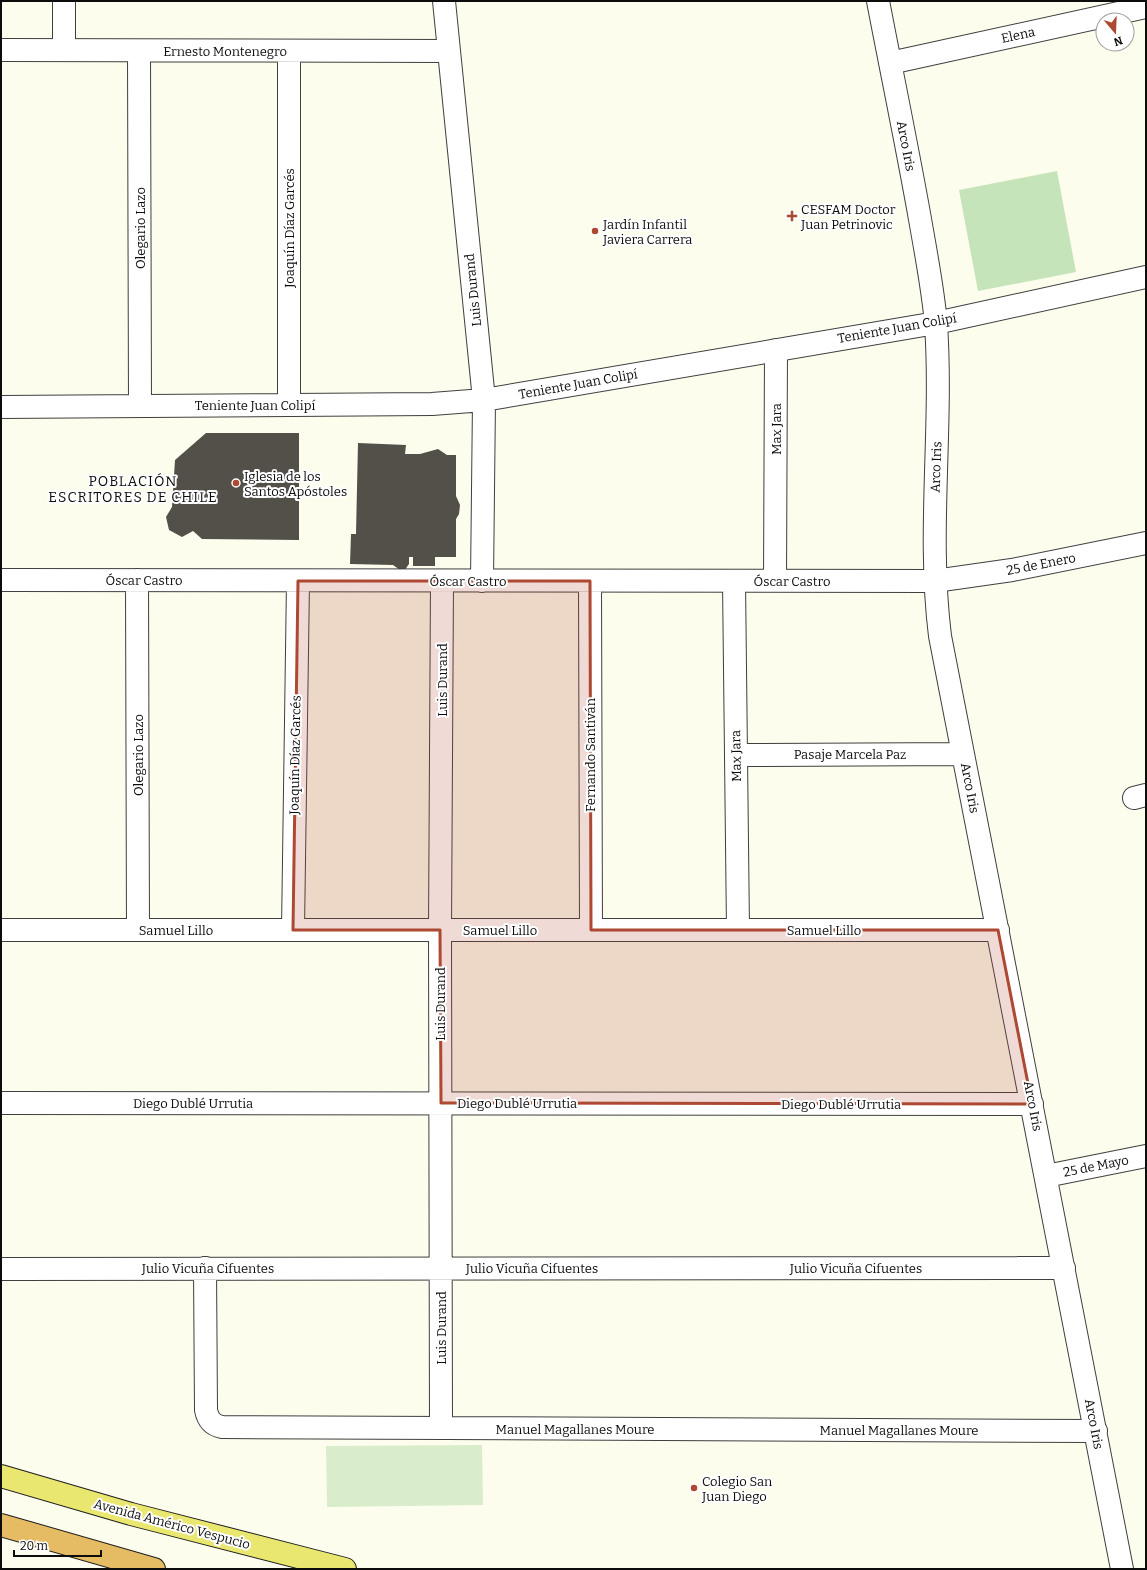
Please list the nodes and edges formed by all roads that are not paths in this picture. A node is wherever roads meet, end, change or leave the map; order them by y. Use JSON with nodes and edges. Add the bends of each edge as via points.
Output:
{"nodes":[{"id":1,"x":64,"y":1,"type":"edge"},
{"id":2,"x":444,"y":1,"type":"edge"},
{"id":3,"x":878,"y":1,"type":"edge"},
{"id":4,"x":1146,"y":7,"type":"edge"},
{"id":5,"x":1,"y":50,"type":"edge"},
{"id":6,"x":64,"y":50,"type":"junction"},
{"id":7,"x":139,"y":50,"type":"junction"},
{"id":8,"x":289,"y":51,"type":"junction"},
{"id":9,"x":449,"y":51,"type":"junction"},
{"id":10,"x":890,"y":63,"type":"junction"},
{"id":11,"x":1146,"y":277,"type":"edge"},
{"id":12,"x":936,"y":322,"type":"junction"},
{"id":13,"x":776,"y":350,"type":"junction"},
{"id":14,"x":484,"y":400,"type":"junction"},
{"id":15,"x":289,"y":405,"type":"junction"},
{"id":16,"x":140,"y":406,"type":"junction"},
{"id":17,"x":1,"y":407,"type":"edge"},
{"id":18,"x":1146,"y":543,"type":"edge"},
{"id":19,"x":1,"y":580,"type":"edge"},
{"id":20,"x":138,"y":580,"type":"junction"},
{"id":21,"x":298,"y":580,"type":"junction"},
{"id":22,"x":590,"y":580,"type":"junction"},
{"id":23,"x":442,"y":581,"type":"junction"},
{"id":24,"x":482,"y":581,"type":"junction"},
{"id":25,"x":734,"y":581,"type":"junction"},
{"id":26,"x":775,"y":581,"type":"junction"},
{"id":27,"x":935,"y":581,"type":"junction"},
{"id":28,"x":963,"y":754,"type":"junction"},
{"id":29,"x":736,"y":755,"type":"junction"},
{"id":30,"x":1,"y":930,"type":"edge"},
{"id":31,"x":138,"y":930,"type":"junction"},
{"id":32,"x":293,"y":930,"type":"junction"},
{"id":33,"x":440,"y":930,"type":"junction"},
{"id":34,"x":591,"y":930,"type":"junction"},
{"id":35,"x":738,"y":930,"type":"junction"},
{"id":36,"x":998,"y":930,"type":"junction"},
{"id":37,"x":1,"y":1103,"type":"edge"},
{"id":38,"x":441,"y":1103,"type":"junction"},
{"id":39,"x":1032,"y":1104,"type":"junction"},
{"id":40,"x":1146,"y":1156,"type":"edge"},
{"id":41,"x":1046,"y":1176,"type":"junction"},
{"id":42,"x":205,"y":1268,"type":"junction"},
{"id":43,"x":441,"y":1268,"type":"junction"},
{"id":44,"x":1064,"y":1268,"type":"junction"},
{"id":45,"x":1,"y":1269,"type":"edge"},
{"id":46,"x":441,"y":1428,"type":"junction"},
{"id":47,"x":1096,"y":1431,"type":"junction"},
{"id":48,"x":1,"y":1476,"type":"edge"},
{"id":49,"x":1,"y":1526,"type":"edge"},
{"id":50,"x":154,"y":1569,"type":"edge"},
{"id":51,"x":345,"y":1569,"type":"edge"},
{"id":52,"x":1122,"y":1569,"type":"edge"}],
"edges":[{"from":1,"to":6,"type":"street"},
{"from":2,"to":9,"type":"street","name":"Luis Durand"},
{"from":3,"to":10,"type":"street","name":"Arco Iris"},
{"from":4,"to":10,"type":"street","name":"Elena"},
{"from":5,"to":6,"type":"street","name":"Ernesto Montenegro"},
{"from":6,"to":7,"type":"street","name":"Ernesto Montenegro"},
{"from":7,"to":8,"type":"street","name":"Ernesto Montenegro"},
{"from":7,"to":16,"type":"street","name":"Olegario Lazo"},
{"from":8,"to":9,"type":"street","name":"Ernesto Montenegro"},
{"from":8,"to":15,"type":"street","name":"Joaquín Díaz Garcés"},
{"from":9,"to":14,"type":"street","name":"Luis Durand"},
{"from":10,"to":12,"type":"street","name":"Arco Iris"},
{"from":11,"to":12,"type":"street","name":"Teniente Juan Colipí"},
{"from":12,"to":13,"type":"street","name":"Teniente Juan Colipí"},
{"from":12,"to":27,"type":"street","name":"Arco Iris","via":[[938,392]]},
{"from":13,"to":14,"type":"street","name":"Teniente Juan Colipí"},
{"from":13,"to":26,"type":"street","name":"Max Jara"},
{"from":14,"to":15,"type":"street","name":"Teniente Juan Colipí","via":[[432,404]]},
{"from":14,"to":24,"type":"street","name":"Luis Durand"},
{"from":15,"to":16,"type":"street","name":"Teniente Juan Colipí"},
{"from":16,"to":17,"type":"street","name":"Teniente Juan Colipí"},
{"from":18,"to":27,"type":"street","name":"25 de Enero","via":[[1012,570]]},
{"from":19,"to":20,"type":"street","name":"Óscar Castro"},
{"from":20,"to":21,"type":"street","name":"Óscar Castro"},
{"from":20,"to":31,"type":"street","name":"Olegario Lazo"},
{"from":21,"to":23,"type":"street","name":"Óscar Castro"},
{"from":21,"to":32,"type":"street","name":"Joaquín Díaz Garcés"},
{"from":22,"to":24,"type":"street","name":"Óscar Castro"},
{"from":22,"to":25,"type":"street","name":"Óscar Castro"},
{"from":22,"to":34,"type":"street","name":"Fernando Santiván"},
{"from":23,"to":24,"type":"street","name":"Óscar Castro"},
{"from":23,"to":33,"type":"street","name":"Luis Durand"},
{"from":25,"to":26,"type":"street","name":"Óscar Castro"},
{"from":25,"to":29,"type":"street","name":"Max Jara"},
{"from":26,"to":27,"type":"street","name":"Óscar Castro"},
{"from":27,"to":28,"type":"street","name":"Arco Iris","via":[[941,643]]},
{"from":28,"to":29,"type":"street","name":"Pasaje Marcela Paz"},
{"from":28,"to":36,"type":"street","name":"Arco Iris"},
{"from":29,"to":35,"type":"street","name":"Max Jara"},
{"from":30,"to":31,"type":"street","name":"Samuel Lillo"},
{"from":31,"to":32,"type":"street","name":"Samuel Lillo"},
{"from":32,"to":33,"type":"street","name":"Samuel Lillo"},
{"from":33,"to":34,"type":"street","name":"Samuel Lillo"},
{"from":33,"to":38,"type":"street","name":"Luis Durand"},
{"from":34,"to":35,"type":"street","name":"Samuel Lillo"},
{"from":35,"to":36,"type":"street","name":"Samuel Lillo"},
{"from":36,"to":39,"type":"street","name":"Arco Iris"},
{"from":37,"to":38,"type":"street","name":"Diego Dublé Urrutia"},
{"from":38,"to":39,"type":"street","name":"Diego Dublé Urrutia"},
{"from":38,"to":43,"type":"street","name":"Luis Durand"},
{"from":39,"to":41,"type":"street","name":"Arco Iris"},
{"from":40,"to":41,"type":"street","name":"25 de Mayo"},
{"from":41,"to":44,"type":"street","name":"Arco Iris"},
{"from":42,"to":43,"type":"street","name":"Julio Vicuña Cifuentes"},
{"from":42,"to":45,"type":"street","name":"Julio Vicuña Cifuentes"},
{"from":42,"to":46,"type":"street","name":"Manuel Magallanes Moure","via":[[206,1410],[211,1423],[222,1427]]},
{"from":43,"to":44,"type":"street","name":"Julio Vicuña Cifuentes"},
{"from":43,"to":46,"type":"street","name":"Luis Durand"},
{"from":44,"to":47,"type":"street","name":"Arco Iris"},
{"from":46,"to":47,"type":"street","name":"Manuel Magallanes Moure"},
{"from":47,"to":52,"type":"street","name":"Arco Iris"},
{"from":48,"to":51,"type":"main road","name":"Avenida Américo Vespucio","via":[[131,1514]]},
{"from":49,"to":50,"type":"highway"}]}
